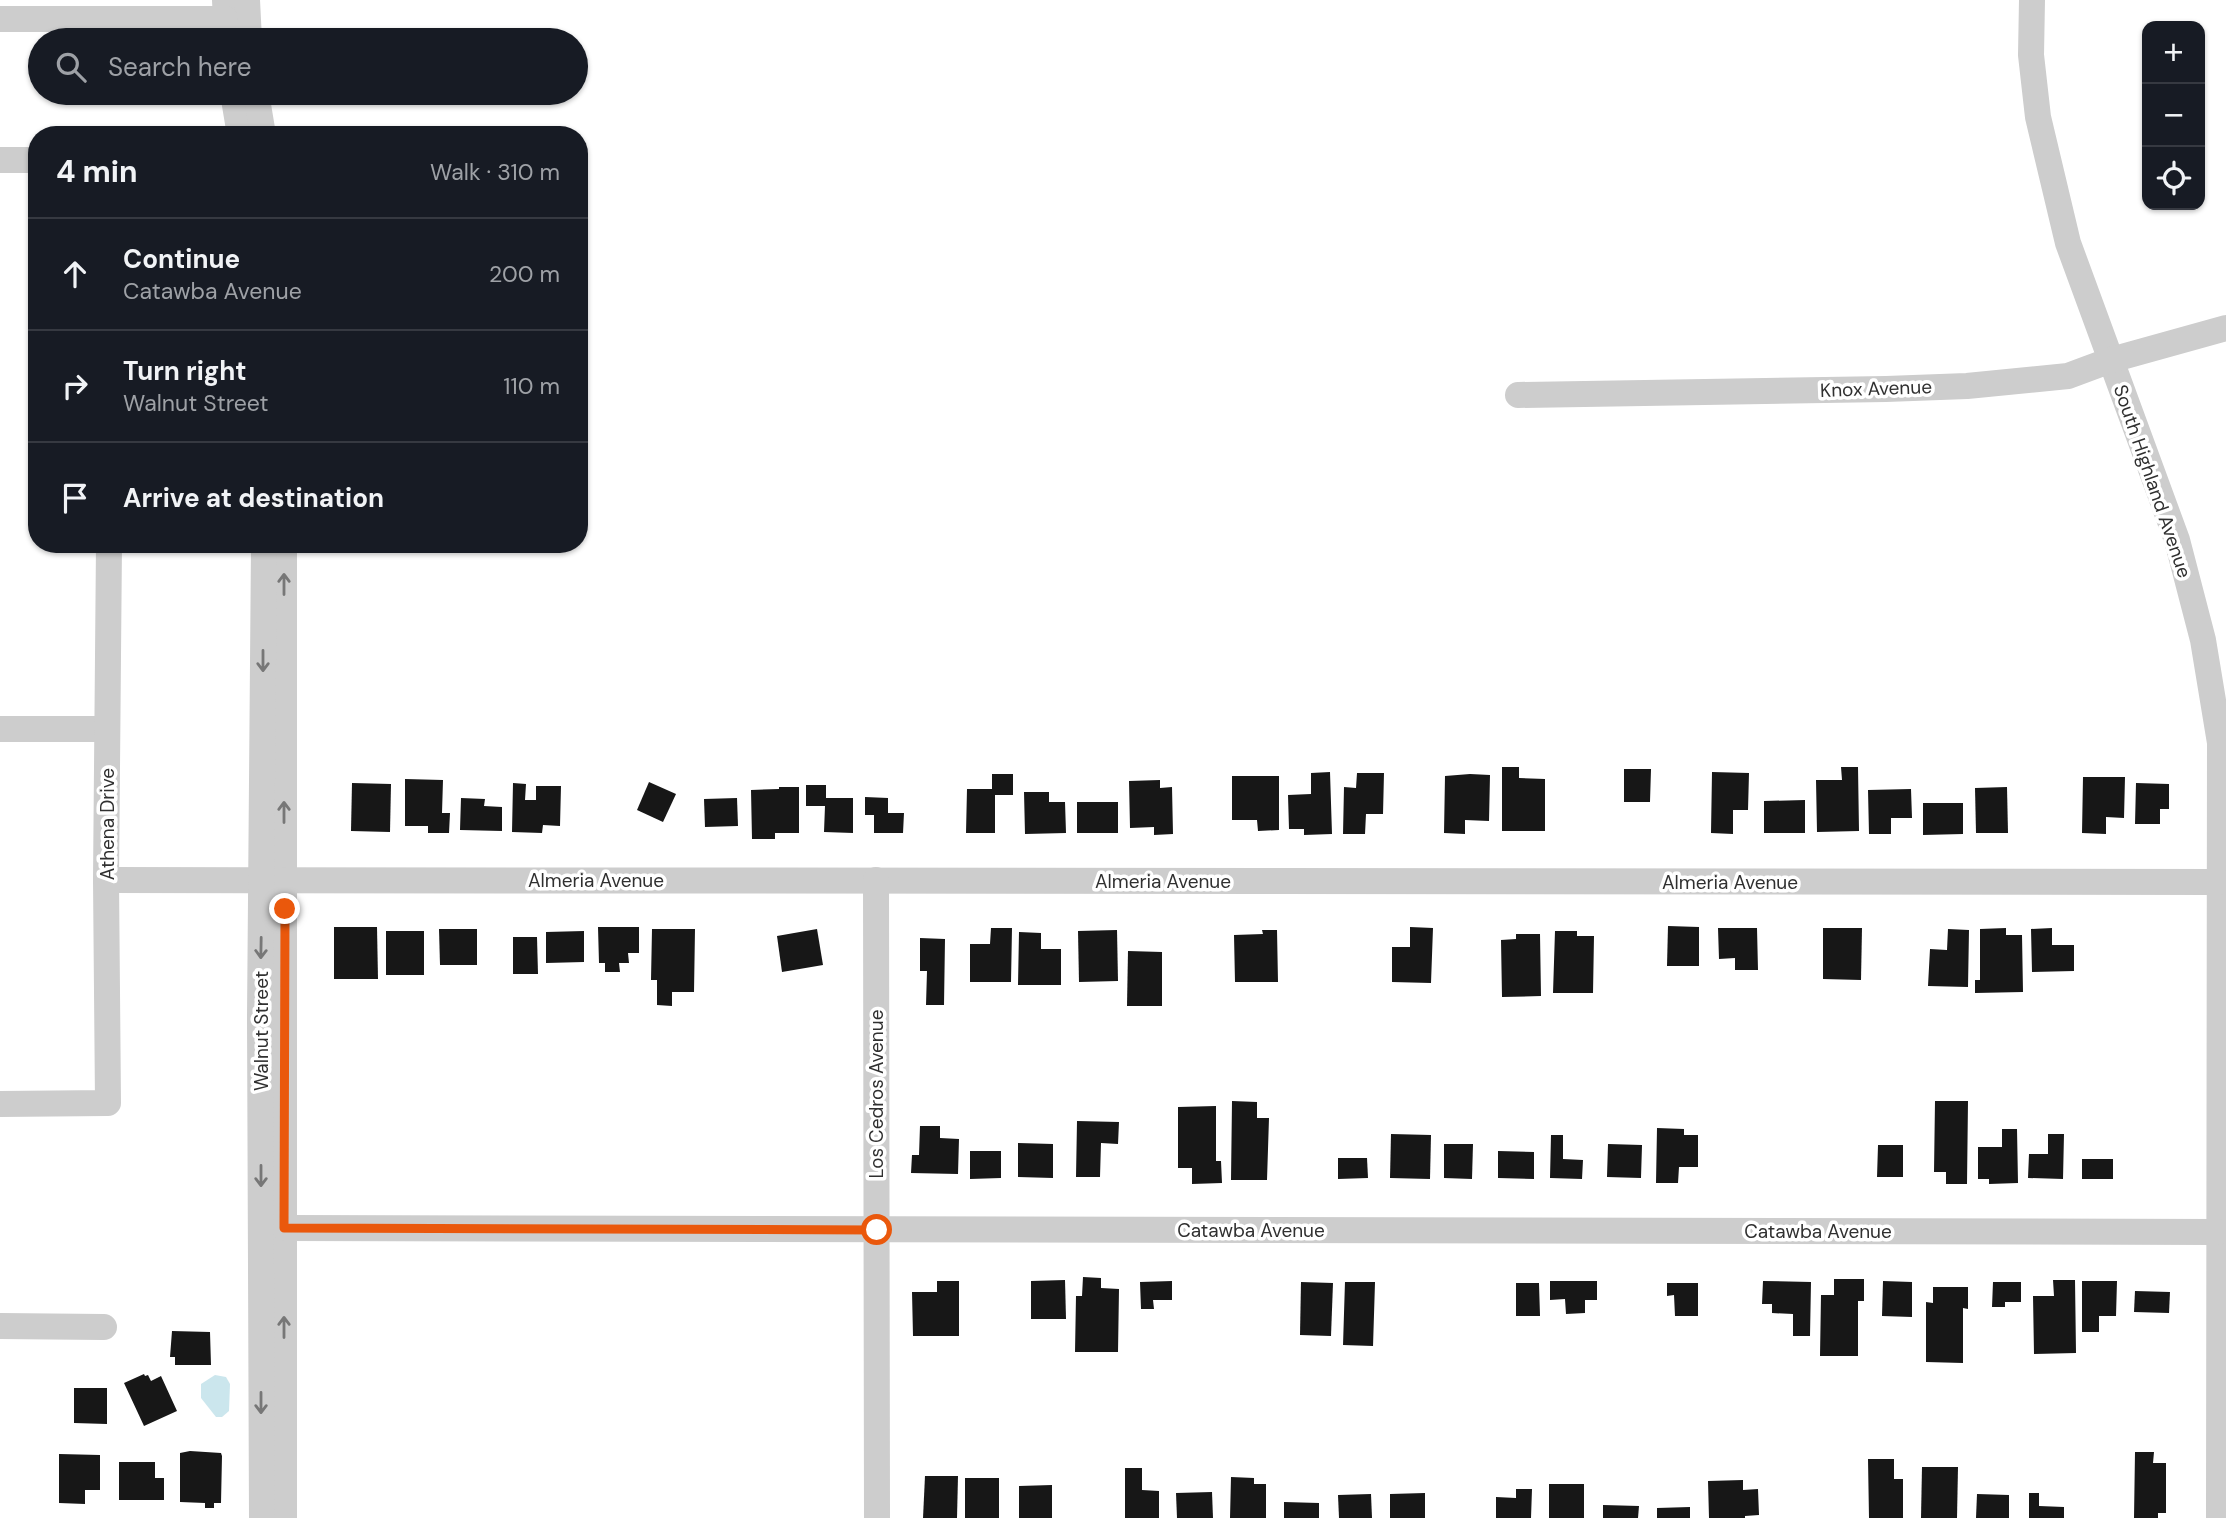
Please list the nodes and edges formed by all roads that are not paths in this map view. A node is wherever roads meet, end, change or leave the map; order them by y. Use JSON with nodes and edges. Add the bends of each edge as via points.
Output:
{"nodes":[{"id":1,"x":247,"y":0,"type":"edge"},
{"id":2,"x":2032,"y":0,"type":"edge"},
{"id":3,"x":0,"y":19,"type":"edge"},
{"id":4,"x":226,"y":20,"type":"edge"},
{"id":5,"x":248,"y":28,"type":"edge"},
{"id":6,"x":235,"y":105,"type":"edge"},
{"id":7,"x":258,"y":105,"type":"edge"},
{"id":8,"x":238,"y":126,"type":"edge"},
{"id":9,"x":262,"y":126,"type":"edge"},
{"id":10,"x":0,"y":160,"type":"edge"},
{"id":11,"x":28,"y":160,"type":"edge"},
{"id":12,"x":2226,"y":328,"type":"edge"},
{"id":13,"x":2111,"y":360,"type":"junction"},
{"id":14,"x":1518,"y":394,"type":"dead end"},
{"id":15,"x":109,"y":553,"type":"edge"},
{"id":16,"x":264,"y":553,"type":"edge"},
{"id":17,"x":284,"y":553,"type":"edge"},
{"id":18,"x":0,"y":729,"type":"edge"},
{"id":19,"x":107,"y":729,"type":"junction"},
{"id":20,"x":106,"y":880,"type":"junction"},
{"id":21,"x":274,"y":880,"type":"junction"},
{"id":22,"x":876,"y":880,"type":"junction"},
{"id":23,"x":2220,"y":882,"type":"junction"},
{"id":24,"x":0,"y":1104,"type":"edge"},
{"id":25,"x":284,"y":1228,"type":"junction"},
{"id":26,"x":877,"y":1230,"type":"junction"},
{"id":27,"x":2218,"y":1232,"type":"junction"},
{"id":28,"x":0,"y":1326,"type":"edge"},
{"id":29,"x":104,"y":1327,"type":"dead end"},
{"id":30,"x":2223,"y":1446,"type":"edge"},
{"id":31,"x":262,"y":1518,"type":"edge"},
{"id":32,"x":284,"y":1518,"type":"edge"},
{"id":33,"x":877,"y":1518,"type":"edge"},
{"id":34,"x":2219,"y":1518,"type":"edge"}],
"edges":[{"from":1,"to":5,"type":"street"},
{"from":2,"to":13,"type":"street","name":"South Highland Avenue","via":[[2031,55],[2040,129],[2068,243]]},
{"from":3,"to":4,"type":"street"},
{"from":6,"to":8,"type":"street"},
{"from":7,"to":9,"type":"street"},
{"from":10,"to":11,"type":"street"},
{"from":12,"to":13,"type":"street","name":"Knox Avenue"},
{"from":13,"to":14,"type":"street","name":"Knox Avenue","via":[[2068,376],[1967,386]]},
{"from":13,"to":23,"type":"street","name":"South Highland Avenue","via":[[2177,540],[2203,640],[2220,743]]},
{"from":15,"to":19,"type":"street","name":"Athena Drive"},
{"from":16,"to":21,"type":"street","name":"Walnut Street","one_way":true},
{"from":21,"to":17,"type":"street","name":"Walnut Street","one_way":true},
{"from":18,"to":19,"type":"street"},
{"from":19,"to":20,"type":"street","name":"Athena Drive"},
{"from":20,"to":21,"type":"street","name":"Almeria Avenue"},
{"from":20,"to":24,"type":"street","name":"Athena Drive","via":[[108,1103]]},
{"from":21,"to":22,"type":"street","name":"Almeria Avenue"},
{"from":21,"to":25,"type":"street","name":"Walnut Street"},
{"from":21,"to":31,"type":"street","name":"Walnut Street","one_way":true,"via":[[260,1017]]},
{"from":22,"to":23,"type":"street","name":"Almeria Avenue"},
{"from":22,"to":26,"type":"street","name":"Los Cedros Avenue"},
{"from":23,"to":27,"type":"street","name":"South Highland Avenue"},
{"from":25,"to":26,"type":"street","name":"Catawba Avenue"},
{"from":32,"to":25,"type":"street","name":"Walnut Street","one_way":true},
{"from":26,"to":27,"type":"street","name":"Catawba Avenue"},
{"from":26,"to":33,"type":"street","name":"Los Cedros Avenue"},
{"from":27,"to":30,"type":"street","name":"South Highland Avenue"},
{"from":28,"to":29,"type":"street"},
{"from":30,"to":34,"type":"street","name":"South Highland Avenue"}]}
